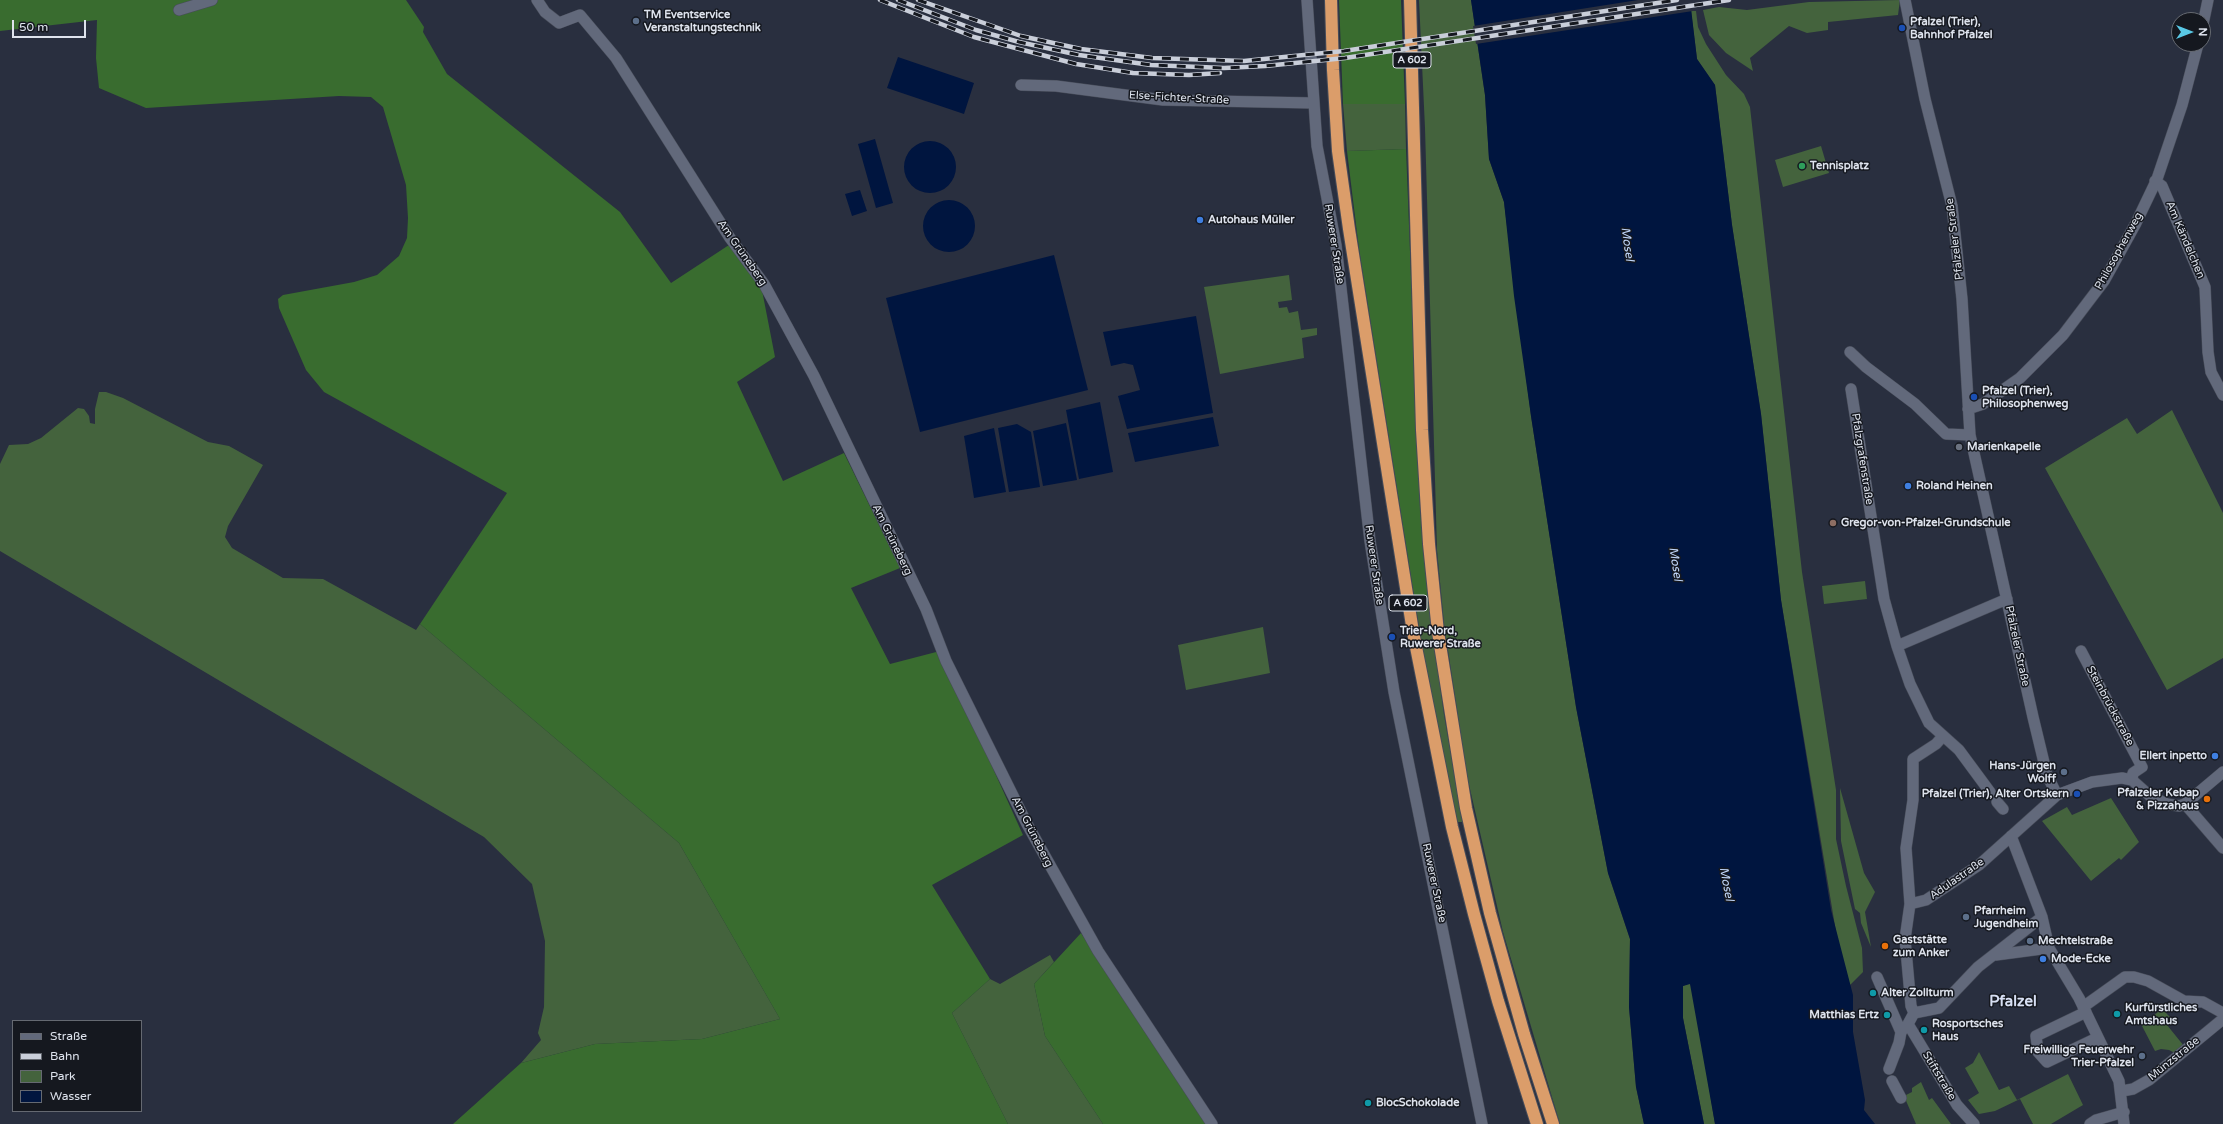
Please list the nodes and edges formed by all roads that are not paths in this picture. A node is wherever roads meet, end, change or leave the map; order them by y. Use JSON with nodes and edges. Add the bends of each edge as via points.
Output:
{"nodes":[{"id":1,"x":212,"y":0,"type":"edge"},
{"id":2,"x":538,"y":0,"type":"edge"},
{"id":3,"x":1307,"y":0,"type":"edge"},
{"id":4,"x":1331,"y":0,"type":"edge"},
{"id":5,"x":1410,"y":0,"type":"edge"},
{"id":6,"x":1905,"y":0,"type":"edge"},
{"id":7,"x":2208,"y":0,"type":"edge"},
{"id":8,"x":179,"y":10,"type":"dead end"},
{"id":9,"x":2206,"y":12,"type":"edge"},
{"id":10,"x":2196,"y":52,"type":"edge"},
{"id":11,"x":1021,"y":85,"type":"dead end"},
{"id":12,"x":1313,"y":103,"type":"junction"},
{"id":13,"x":2155,"y":181,"type":"junction"},
{"id":14,"x":1850,"y":352,"type":"dead end"},
{"id":15,"x":2222,"y":388,"type":"edge"},
{"id":16,"x":1851,"y":389,"type":"dead end"},
{"id":17,"x":1968,"y":410,"type":"junction"},
{"id":18,"x":1970,"y":435,"type":"junction"},
{"id":19,"x":2007,"y":599,"type":"junction"},
{"id":20,"x":1897,"y":646,"type":"junction"},
{"id":21,"x":2081,"y":651,"type":"dead end"},
{"id":22,"x":1943,"y":736,"type":"junction"},
{"id":23,"x":2223,"y":772,"type":"edge"},
{"id":24,"x":2132,"y":780,"type":"junction"},
{"id":25,"x":1990,"y":792,"type":"dead end"},
{"id":26,"x":2057,"y":795,"type":"junction"},
{"id":27,"x":2185,"y":804,"type":"junction"},
{"id":28,"x":2011,"y":836,"type":"junction"},
{"id":29,"x":2223,"y":848,"type":"edge"},
{"id":30,"x":1910,"y":904,"type":"junction"},
{"id":31,"x":2042,"y":917,"type":"junction"},
{"id":32,"x":2049,"y":948,"type":"junction"},
{"id":33,"x":1995,"y":955,"type":"junction"},
{"id":34,"x":1877,"y":977,"type":"dead end"},
{"id":35,"x":2085,"y":1009,"type":"junction"},
{"id":36,"x":2223,"y":1013,"type":"edge"},
{"id":37,"x":1914,"y":1014,"type":"junction"},
{"id":38,"x":2223,"y":1019,"type":"edge"},
{"id":39,"x":1904,"y":1028,"type":"junction"},
{"id":40,"x":2097,"y":1038,"type":"junction"},
{"id":41,"x":1889,"y":1069,"type":"dead end"},
{"id":42,"x":1892,"y":1081,"type":"dead end"},
{"id":43,"x":2122,"y":1091,"type":"junction"},
{"id":44,"x":1901,"y":1098,"type":"dead end"},
{"id":45,"x":2124,"y":1112,"type":"junction"},
{"id":46,"x":1212,"y":1124,"type":"edge"},
{"id":47,"x":1482,"y":1124,"type":"edge"},
{"id":48,"x":1537,"y":1124,"type":"edge"},
{"id":49,"x":1553,"y":1124,"type":"edge"},
{"id":50,"x":1974,"y":1124,"type":"edge"},
{"id":51,"x":2090,"y":1124,"type":"edge"},
{"id":52,"x":2124,"y":1124,"type":"edge"}],
"edges":[{"from":1,"to":8,"type":"street"},
{"from":2,"to":46,"type":"street","name":"Am Grüneberg","via":[[545,12],[559,23],[580,15],[616,58],[730,238],[764,284],[814,376],[926,609],[952,674],[1027,824],[1098,951]]},
{"from":3,"to":12,"type":"street","name":"Ruwerer Straße"},
{"from":4,"to":48,"type":"highway","number":"A 602","via":[[1338,144],[1348,222],[1413,632],[1450,819],[1498,1001]]},
{"from":5,"to":49,"type":"highway","number":"A 602","via":[[1422,430],[1429,544],[1438,632],[1466,808],[1490,913],[1524,1034]]},
{"from":6,"to":17,"type":"street","name":"Pfalzeler Straße","via":[[1925,99],[1952,206],[1962,298]]},
{"from":7,"to":9,"type":"street"},
{"from":10,"to":13,"type":"street","name":"Philosophenweg","via":[[2182,105]]},
{"from":11,"to":12,"type":"street","name":"Else-Fichter-Straße","via":[[1056,86],[1163,100]]},
{"from":12,"to":47,"type":"street","name":"Ruwerer Straße","via":[[1317,146],[1336,245],[1370,541],[1385,639]]},
{"from":13,"to":15,"type":"street","name":"Am Kändelchen","via":[[2162,186],[2205,287],[2211,372]]},
{"from":13,"to":17,"type":"street","name":"Philosophenweg","via":[[2136,223],[2104,281],[2078,317],[2020,378],[1983,404]]},
{"from":14,"to":18,"type":"street","via":[[1915,404],[1946,434]]},
{"from":16,"to":20,"type":"street","name":"Pfalzgrafenstraße","via":[[1884,599]]},
{"from":17,"to":18,"type":"street","name":"Pfalzeler Straße"},
{"from":18,"to":19,"type":"street","name":"Pfalzeler Straße"},
{"from":19,"to":20,"type":"street"},
{"from":19,"to":26,"type":"street","name":"Pfalzeler Straße","via":[[2047,775]]},
{"from":20,"to":22,"type":"street","name":"Pfalzgrafenstraße","via":[[1910,684],[1929,723]]},
{"from":21,"to":24,"type":"street","name":"Steinbrückstraße","via":[[2142,767],[2133,773]]},
{"from":22,"to":25,"type":"street","name":"Pfalzgrafenstraße","via":[[1959,750]]},
{"from":22,"to":30,"type":"street","via":[[1936,744],[1913,759],[1914,800],[1906,848]]},
{"from":23,"to":27,"type":"street"},
{"from":24,"to":26,"type":"street","via":[[2110,778]]},
{"from":24,"to":27,"type":"street","via":[[2150,796],[2167,804]]},
{"from":26,"to":28,"type":"street"},
{"from":27,"to":29,"type":"street"},
{"from":28,"to":30,"type":"street","name":"Adulastraße","via":[[1979,865],[1926,900]]},
{"from":28,"to":31,"type":"street"},
{"from":30,"to":37,"type":"street","via":[[1905,939],[1911,1006]]},
{"from":31,"to":32,"type":"street"},
{"from":31,"to":33,"type":"street"},
{"from":32,"to":33,"type":"street"},
{"from":32,"to":35,"type":"street"},
{"from":33,"to":37,"type":"street","via":[[1978,967],[1939,1008]]},
{"from":34,"to":39,"type":"street","name":"Stiftstraße"},
{"from":35,"to":36,"type":"street","via":[[2122,979],[2134,977],[2148,981],[2184,1001],[2202,1002]]},
{"from":35,"to":40,"type":"street"},
{"from":35,"to":40,"type":"street","via":[[2036,1036],[2038,1052],[2047,1062]]},
{"from":37,"to":39,"type":"street"},
{"from":38,"to":43,"type":"street","name":"Münzstraße","via":[[2149,1080],[2133,1089]]},
{"from":39,"to":41,"type":"street"},
{"from":39,"to":50,"type":"street","name":"Stiftstraße","via":[[1957,1105]]},
{"from":40,"to":43,"type":"street"},
{"from":42,"to":44,"type":"street"},
{"from":43,"to":45,"type":"street"},
{"from":45,"to":51,"type":"street"},
{"from":45,"to":52,"type":"street"}]}
